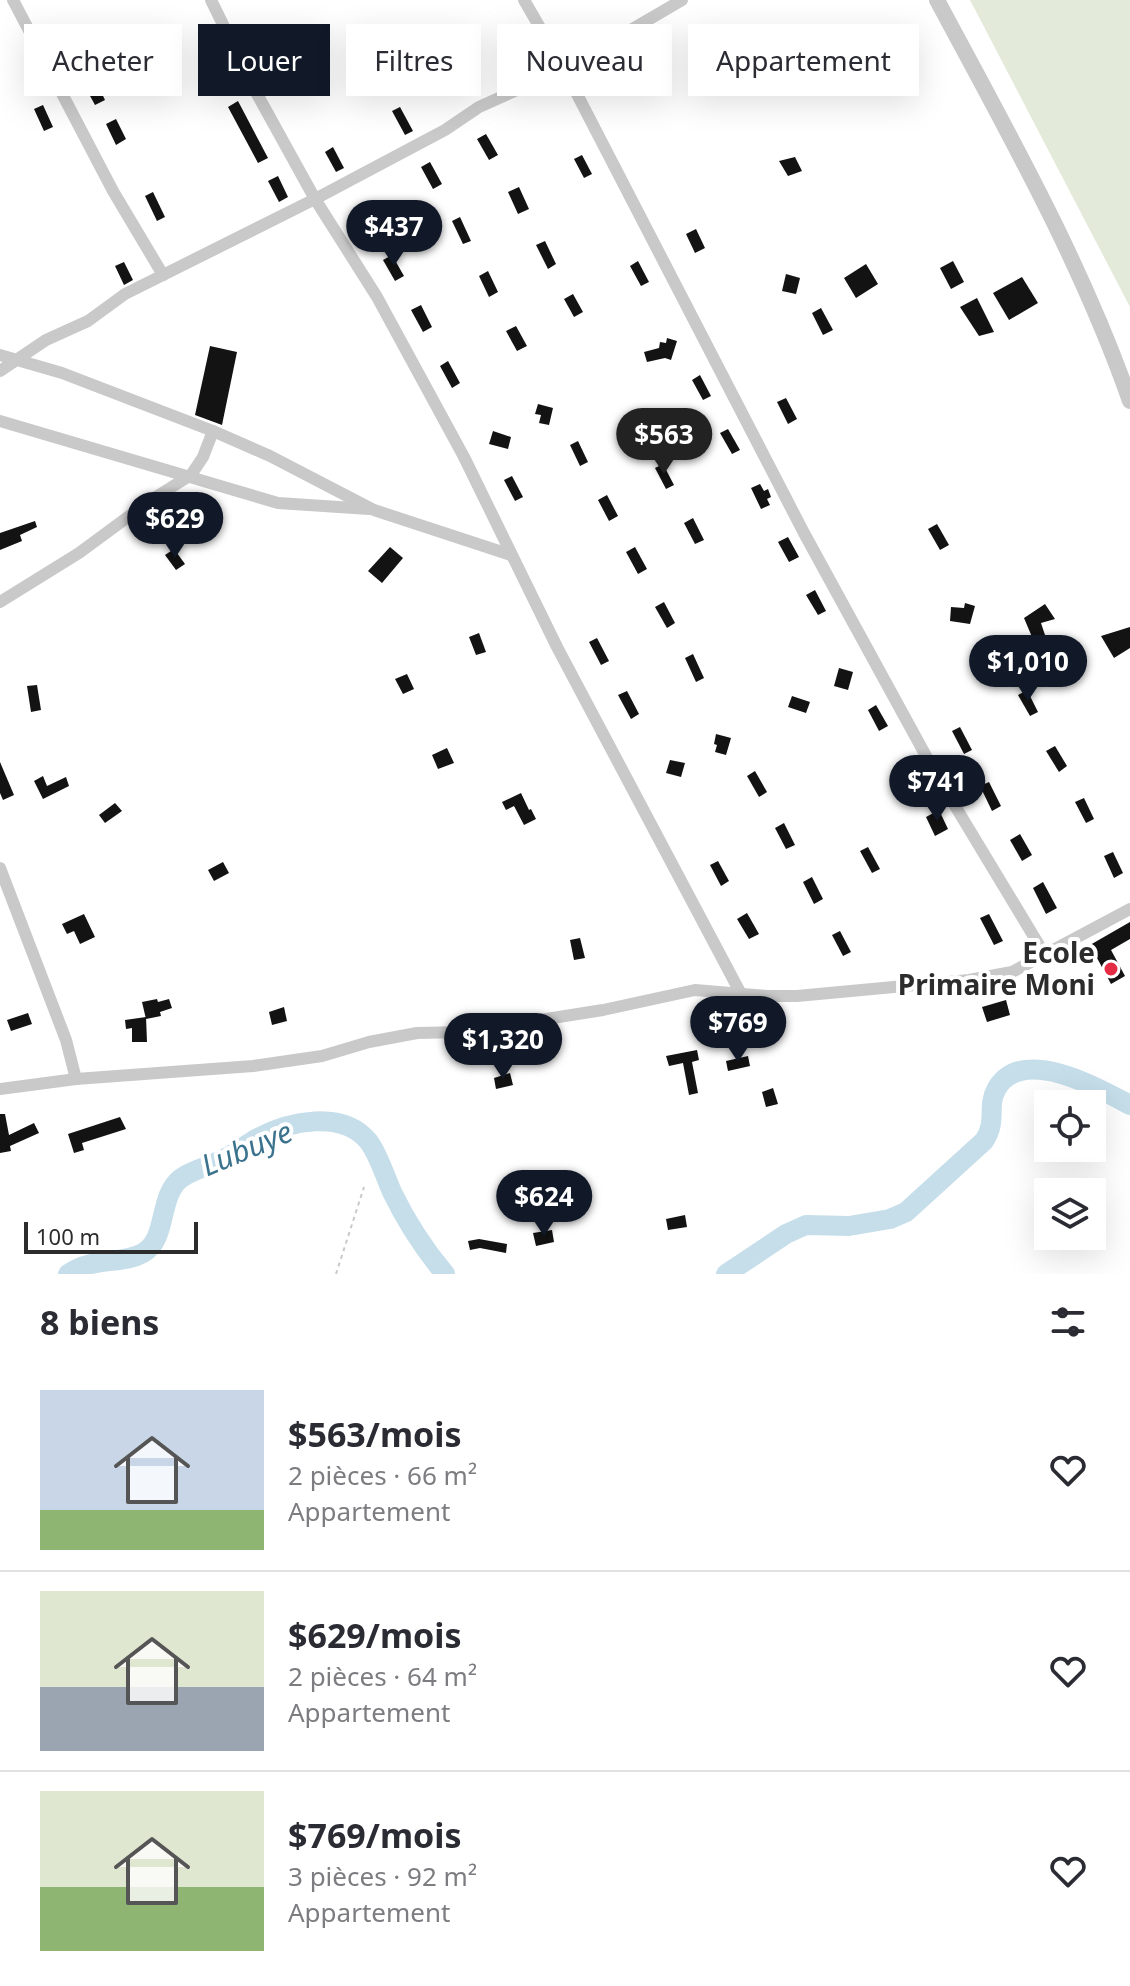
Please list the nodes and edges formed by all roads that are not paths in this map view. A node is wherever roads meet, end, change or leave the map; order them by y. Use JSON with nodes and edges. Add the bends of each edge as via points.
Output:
{"nodes":[{"id":1,"x":13,"y":0,"type":"edge"},
{"id":2,"x":211,"y":0,"type":"edge"},
{"id":3,"x":524,"y":0,"type":"edge"},
{"id":4,"x":682,"y":0,"type":"edge"},
{"id":5,"x":937,"y":0,"type":"edge"},
{"id":6,"x":538,"y":24,"type":"edge"},
{"id":7,"x":641,"y":24,"type":"edge"},
{"id":8,"x":504,"y":96,"type":"edge"},
{"id":9,"x":578,"y":96,"type":"edge"},
{"id":10,"x":315,"y":199,"type":"junction"},
{"id":11,"x":163,"y":275,"type":"junction"},
{"id":12,"x":0,"y":355,"type":"edge"},
{"id":13,"x":19,"y":360,"type":"junction"},
{"id":14,"x":1,"y":368,"type":"edge"},
{"id":15,"x":1130,"y":401,"type":"edge"},
{"id":16,"x":0,"y":421,"type":"edge"},
{"id":17,"x":213,"y":431,"type":"junction"},
{"id":18,"x":191,"y":475,"type":"junction"},
{"id":19,"x":374,"y":510,"type":"junction"},
{"id":20,"x":511,"y":555,"type":"junction"},
{"id":21,"x":0,"y":602,"type":"edge"},
{"id":22,"x":0,"y":868,"type":"edge"},
{"id":23,"x":1130,"y":909,"type":"edge"},
{"id":24,"x":1045,"y":955,"type":"junction"},
{"id":25,"x":740,"y":992,"type":"junction"},
{"id":26,"x":76,"y":1079,"type":"junction"},
{"id":27,"x":0,"y":1089,"type":"edge"}],
"edges":[{"from":1,"to":11,"type":"street"},
{"from":2,"to":10,"type":"street"},
{"from":3,"to":6,"type":"street"},
{"from":4,"to":7,"type":"street"},
{"from":5,"to":15,"type":"street","via":[[1022,156]]},
{"from":8,"to":10,"type":"street"},
{"from":9,"to":24,"type":"street","via":[[804,533],[937,776]]},
{"from":10,"to":11,"type":"street"},
{"from":10,"to":20,"type":"street","via":[[377,297]]},
{"from":11,"to":13,"type":"street"},
{"from":12,"to":13,"type":"street"},
{"from":13,"to":14,"type":"street"},
{"from":13,"to":17,"type":"street"},
{"from":16,"to":18,"type":"street"},
{"from":17,"to":18,"type":"street"},
{"from":17,"to":19,"type":"street"},
{"from":18,"to":19,"type":"street","via":[[278,503]]},
{"from":18,"to":21,"type":"street"},
{"from":19,"to":20,"type":"street"},
{"from":20,"to":25,"type":"street"},
{"from":22,"to":26,"type":"street"},
{"from":23,"to":24,"type":"street"},
{"from":24,"to":25,"type":"street","via":[[1012,972],[969,980],[797,996]]},
{"from":25,"to":26,"type":"street","via":[[695,990],[463,1032],[417,1033],[253,1066]]},
{"from":26,"to":27,"type":"street"}]}
